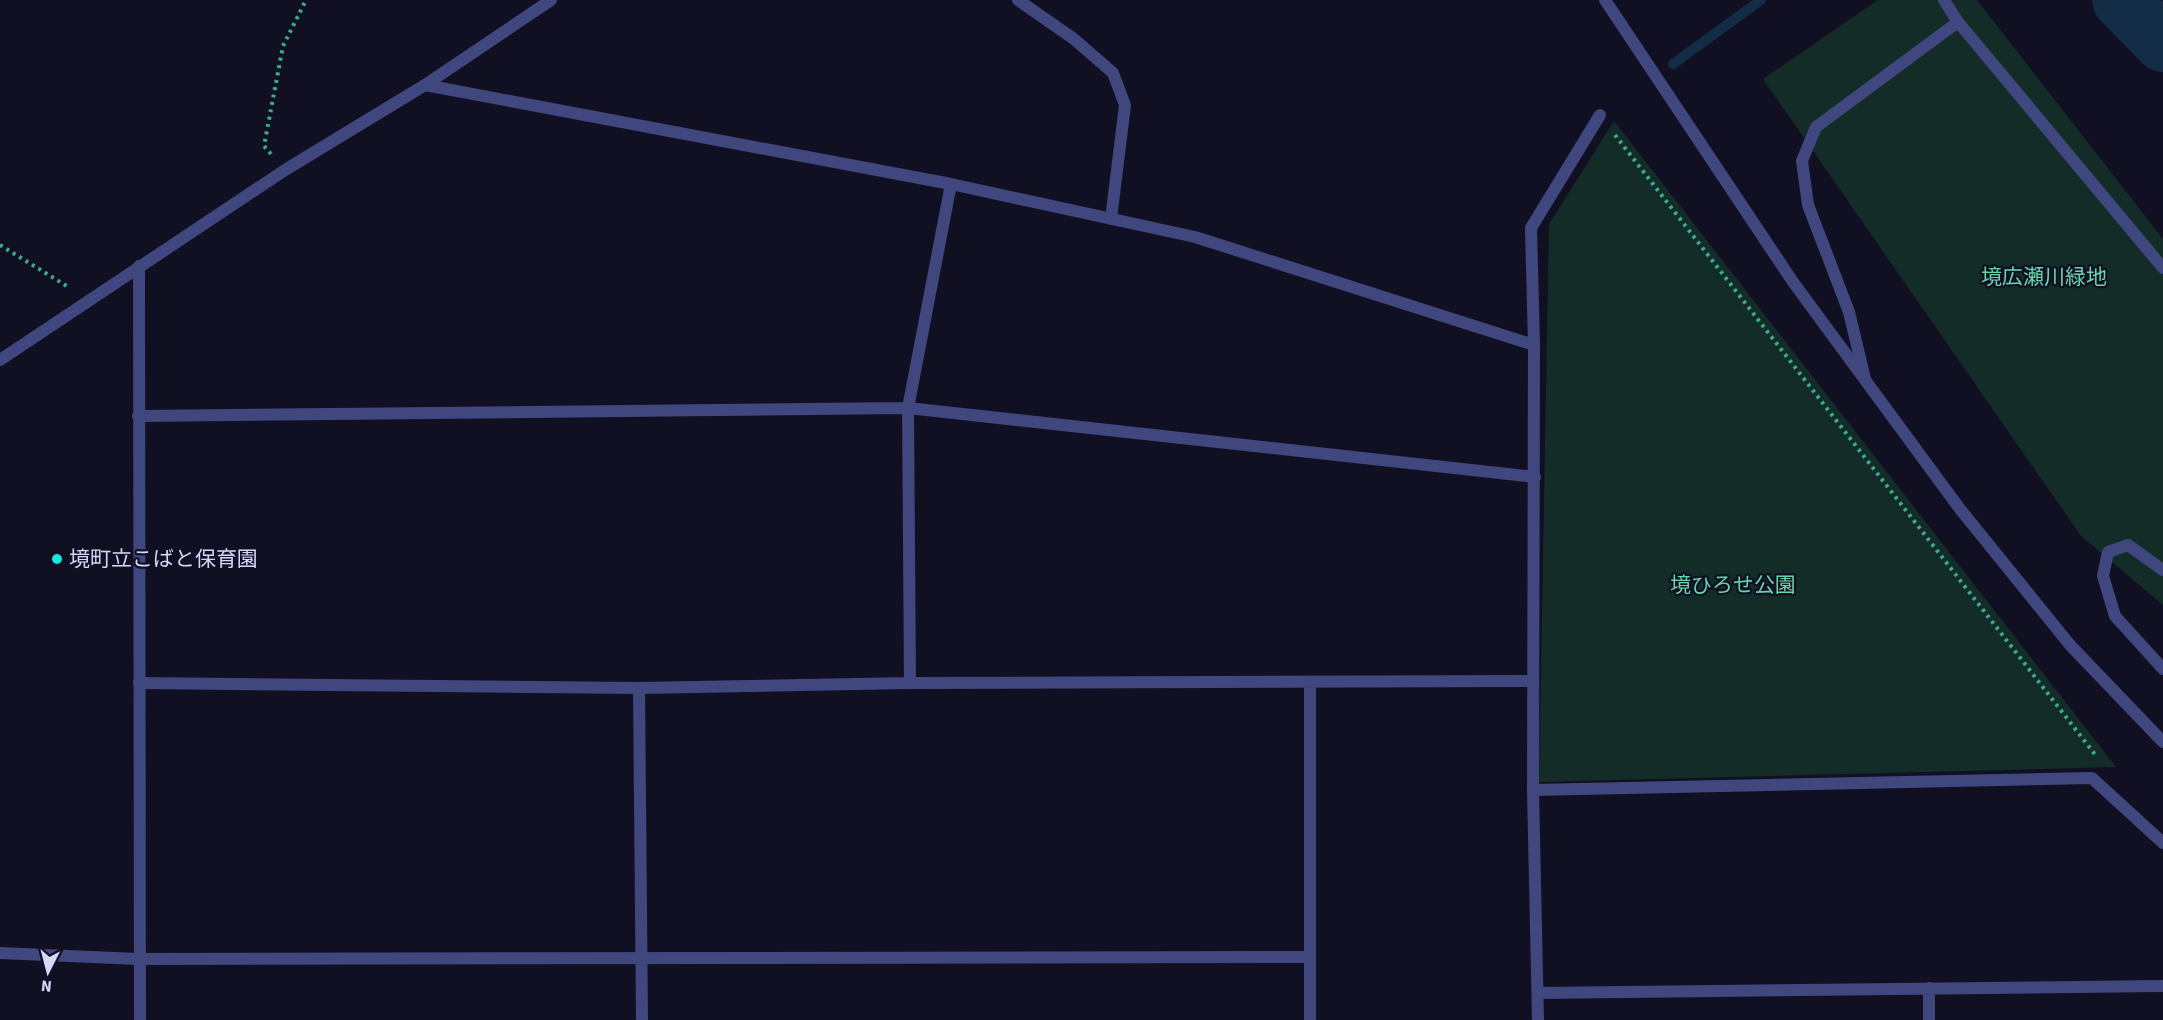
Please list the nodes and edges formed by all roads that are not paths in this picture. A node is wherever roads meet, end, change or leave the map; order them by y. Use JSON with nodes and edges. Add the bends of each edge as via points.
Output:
{"nodes":[{"id":1,"x":551,"y":0,"type":"edge"},
{"id":2,"x":1018,"y":0,"type":"edge"},
{"id":3,"x":1605,"y":0,"type":"edge"},
{"id":4,"x":1944,"y":0,"type":"edge"},
{"id":5,"x":1958,"y":22,"type":"junction"},
{"id":6,"x":425,"y":85,"type":"junction"},
{"id":7,"x":1600,"y":115,"type":"road end"},
{"id":8,"x":951,"y":184,"type":"junction"},
{"id":9,"x":1111,"y":219,"type":"junction"},
{"id":10,"x":139,"y":266,"type":"junction"},
{"id":11,"x":2163,"y":268,"type":"edge"},
{"id":12,"x":1534,"y":345,"type":"junction"},
{"id":13,"x":0,"y":360,"type":"edge"},
{"id":14,"x":1865,"y":380,"type":"junction"},
{"id":15,"x":908,"y":408,"type":"junction"},
{"id":16,"x":138,"y":416,"type":"junction"},
{"id":17,"x":1535,"y":477,"type":"junction"},
{"id":18,"x":2163,"y":570,"type":"edge"},
{"id":19,"x":2163,"y":669,"type":"edge"},
{"id":20,"x":1533,"y":681,"type":"junction"},
{"id":21,"x":139,"y":683,"type":"junction"},
{"id":22,"x":910,"y":683,"type":"junction"},
{"id":23,"x":1310,"y":684,"type":"junction"},
{"id":24,"x":639,"y":688,"type":"junction"},
{"id":25,"x":2163,"y":742,"type":"edge"},
{"id":26,"x":1533,"y":790,"type":"junction"},
{"id":27,"x":2163,"y":843,"type":"edge"},
{"id":28,"x":0,"y":953,"type":"edge"},
{"id":29,"x":1310,"y":957,"type":"junction"},
{"id":30,"x":641,"y":958,"type":"junction"},
{"id":31,"x":138,"y":959,"type":"junction"},
{"id":32,"x":2163,"y":986,"type":"edge"},
{"id":33,"x":1929,"y":988,"type":"junction"},
{"id":34,"x":1538,"y":993,"type":"junction"},
{"id":35,"x":140,"y":1020,"type":"edge"},
{"id":36,"x":642,"y":1020,"type":"edge"},
{"id":37,"x":1310,"y":1020,"type":"edge"},
{"id":38,"x":1538,"y":1020,"type":"edge"},
{"id":39,"x":1929,"y":1020,"type":"edge"}],
"edges":[{"from":1,"to":6,"type":"street"},
{"from":2,"to":9,"type":"street","via":[[1074,39],[1113,73],[1125,105]]},
{"from":3,"to":14,"type":"street","via":[[1793,282]]},
{"from":4,"to":5,"type":"street"},
{"from":5,"to":11,"type":"street"},
{"from":5,"to":14,"type":"street","via":[[1816,127],[1802,161],[1808,206],[1849,312]]},
{"from":6,"to":8,"type":"street"},
{"from":6,"to":10,"type":"street","via":[[285,170]]},
{"from":7,"to":12,"type":"street","via":[[1531,228]]},
{"from":8,"to":9,"type":"street"},
{"from":8,"to":15,"type":"street"},
{"from":9,"to":12,"type":"street","via":[[1195,237]]},
{"from":10,"to":13,"type":"street"},
{"from":10,"to":16,"type":"street"},
{"from":12,"to":17,"type":"street"},
{"from":14,"to":25,"type":"street","via":[[1960,509],[2070,645]]},
{"from":15,"to":16,"type":"street"},
{"from":15,"to":17,"type":"street"},
{"from":15,"to":22,"type":"street"},
{"from":16,"to":21,"type":"street"},
{"from":17,"to":20,"type":"street"},
{"from":18,"to":19,"type":"street","via":[[2128,545],[2108,552],[2103,576],[2115,616]]},
{"from":20,"to":23,"type":"street"},
{"from":20,"to":26,"type":"street"},
{"from":21,"to":24,"type":"street"},
{"from":21,"to":31,"type":"street"},
{"from":22,"to":23,"type":"street"},
{"from":22,"to":24,"type":"street"},
{"from":23,"to":29,"type":"street"},
{"from":24,"to":30,"type":"street"},
{"from":26,"to":27,"type":"street","via":[[2092,778]]},
{"from":26,"to":34,"type":"street"},
{"from":28,"to":31,"type":"street"},
{"from":29,"to":30,"type":"street"},
{"from":29,"to":37,"type":"street"},
{"from":30,"to":31,"type":"street"},
{"from":30,"to":36,"type":"street"},
{"from":31,"to":35,"type":"street"},
{"from":32,"to":33,"type":"street"},
{"from":33,"to":34,"type":"street"},
{"from":33,"to":39,"type":"street"},
{"from":34,"to":38,"type":"street"}]}
